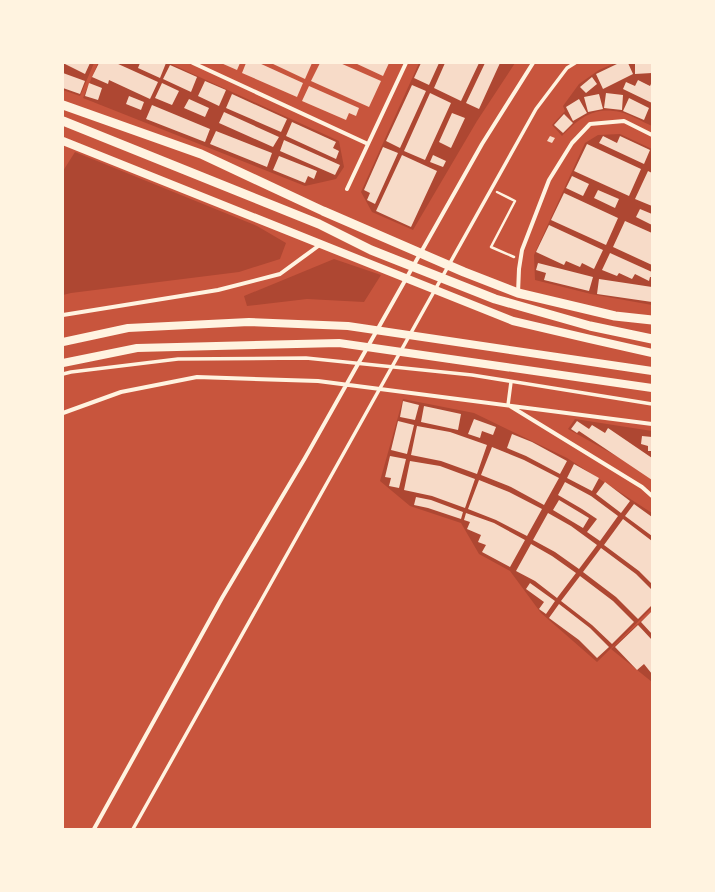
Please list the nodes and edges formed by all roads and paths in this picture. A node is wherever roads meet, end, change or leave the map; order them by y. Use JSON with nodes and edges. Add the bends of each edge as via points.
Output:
{"nodes":[{"id":1,"x":192,"y":63,"type":"edge"},
{"id":2,"x":406,"y":63,"type":"edge"},
{"id":3,"x":533,"y":63,"type":"edge"},
{"id":4,"x":575,"y":63,"type":"edge"},
{"id":5,"x":63,"y":105,"type":"edge"},
{"id":6,"x":63,"y":121,"type":"edge"},
{"id":7,"x":652,"y":135,"type":"edge"},
{"id":8,"x":64,"y":142,"type":"edge"},
{"id":9,"x":368,"y":144,"type":"junction"},
{"id":10,"x":492,"y":188,"type":"junction"},
{"id":11,"x":347,"y":189,"type":"dead end"},
{"id":12,"x":321,"y":244,"type":"junction"},
{"id":13,"x":520,"y":260,"type":"junction"},
{"id":14,"x":518,"y":293,"type":"junction"},
{"id":15,"x":63,"y":315,"type":"edge"},
{"id":16,"x":652,"y":320,"type":"edge"},
{"id":17,"x":652,"y":339,"type":"edge"},
{"id":18,"x":63,"y":342,"type":"edge"},
{"id":19,"x":652,"y":353,"type":"edge"},
{"id":20,"x":63,"y":362,"type":"edge"},
{"id":21,"x":652,"y":372,"type":"edge"},
{"id":22,"x":63,"y":374,"type":"edge"},
{"id":23,"x":511,"y":382,"type":"junction"},
{"id":24,"x":652,"y":388,"type":"edge"},
{"id":25,"x":652,"y":404,"type":"edge"},
{"id":26,"x":508,"y":405,"type":"junction"},
{"id":27,"x":63,"y":414,"type":"edge"},
{"id":28,"x":652,"y":424,"type":"edge"},
{"id":29,"x":652,"y":496,"type":"edge"},
{"id":30,"x":94,"y":829,"type":"edge"},
{"id":31,"x":133,"y":829,"type":"edge"}],
"edges":[{"from":1,"to":9,"type":"street"},
{"from":2,"to":9,"type":"street"},
{"from":3,"to":30,"type":"street","via":[[482,144],[305,458],[222,598]]},
{"from":4,"to":10,"type":"street","via":[[567,68],[536,109]]},
{"from":5,"to":14,"type":"main road","via":[[201,154],[330,214]]},
{"from":6,"to":17,"type":"main road","via":[[319,224],[371,250],[495,299],[590,326]]},
{"from":7,"to":13,"type":"street","via":[[624,120],[590,124],[572,143],[550,180]]},
{"from":8,"to":12,"type":"main road"},
{"from":9,"to":11,"type":"street"},
{"from":10,"to":13,"type":"path","via":[[515,201],[491,247]]},
{"from":10,"to":31,"type":"street"},
{"from":12,"to":15,"type":"street","via":[[280,274],[218,290]]},
{"from":12,"to":19,"type":"main road","via":[[513,320]]},
{"from":13,"to":14,"type":"street"},
{"from":14,"to":16,"type":"main road","via":[[615,316]]},
{"from":18,"to":21,"type":"main road","via":[[128,328],[249,322],[348,326]]},
{"from":20,"to":24,"type":"main road","via":[[137,348],[339,343]]},
{"from":22,"to":23,"type":"street","via":[[178,359],[306,358],[472,375]]},
{"from":23,"to":25,"type":"street"},
{"from":23,"to":26,"type":"street"},
{"from":26,"to":27,"type":"street","via":[[318,381],[197,377],[120,392]]},
{"from":26,"to":28,"type":"street"},
{"from":26,"to":29,"type":"street","via":[[642,487]]}]}
